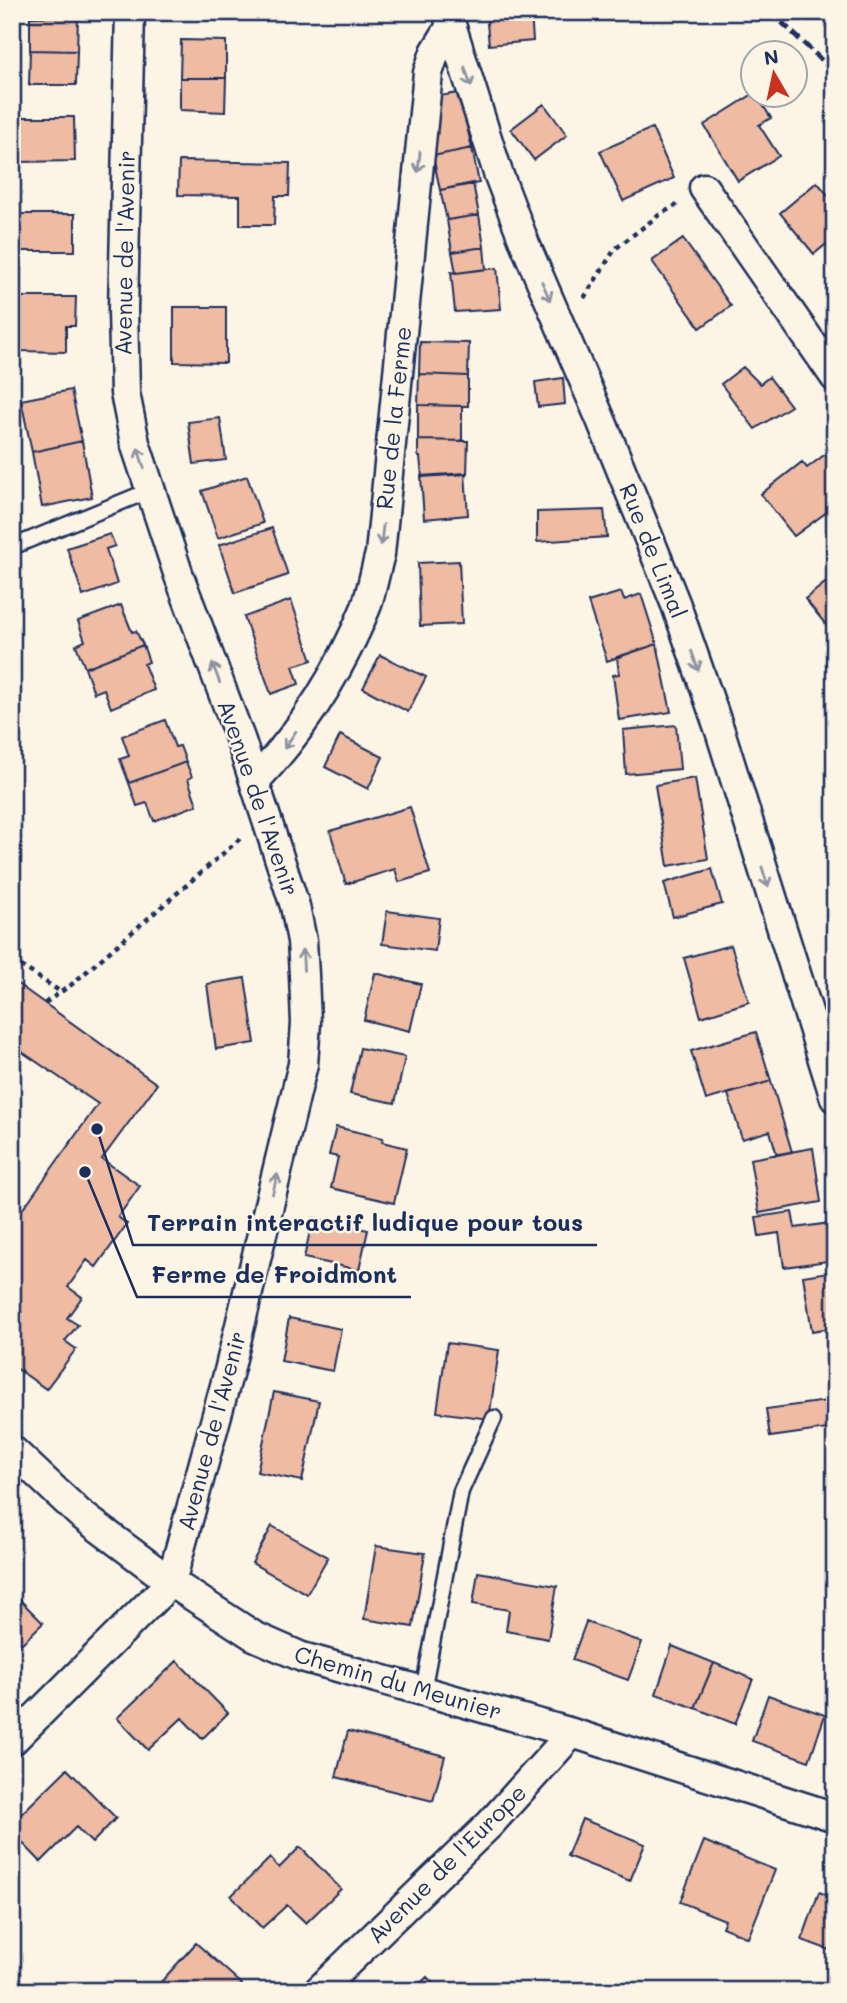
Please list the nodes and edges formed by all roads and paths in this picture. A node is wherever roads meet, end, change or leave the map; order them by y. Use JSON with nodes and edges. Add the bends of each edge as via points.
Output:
{"nodes":[{"id":1,"x":130,"y":12,"type":"edge"},
{"id":2,"x":449,"y":19,"type":"edge"},
{"id":3,"x":704,"y":188,"type":"dead end"},
{"id":4,"x":659,"y":215,"type":"dead end"},
{"id":5,"x":563,"y":332,"type":"junction"},
{"id":6,"x":835,"y":377,"type":"edge"},
{"id":7,"x":151,"y":489,"type":"junction"},
{"id":8,"x":12,"y":547,"type":"edge"},
{"id":9,"x":255,"y":781,"type":"junction"},
{"id":10,"x":266,"y":816,"type":"junction"},
{"id":11,"x":12,"y":960,"type":"edge"},
{"id":12,"x":61,"y":992,"type":"junction"},
{"id":13,"x":45,"y":1003,"type":"dead end"},
{"id":14,"x":835,"y":1098,"type":"edge"},
{"id":15,"x":494,"y":1418,"type":"dead end"},
{"id":16,"x":12,"y":1450,"type":"edge"},
{"id":17,"x":171,"y":1582,"type":"junction"},
{"id":18,"x":423,"y":1691,"type":"junction"},
{"id":19,"x":572,"y":1733,"type":"junction"},
{"id":20,"x":12,"y":1741,"type":"edge"},
{"id":21,"x":835,"y":1817,"type":"edge"},
{"id":22,"x":318,"y":1991,"type":"edge"}],
"edges":[{"from":7,"to":1,"type":"street","name":"Avenue de l'Avenir","one_way":true,"via":[[135,443],[123,351]]},
{"from":2,"to":5,"type":"street","name":"Rue de Limal","one_way":true,"via":[[498,173]]},
{"from":2,"to":9,"type":"street","name":"Rue de la Ferme","one_way":true,"via":[[428,73],[380,554],[367,605],[336,668],[282,751]]},
{"from":3,"to":6,"type":"street"},
{"from":4,"to":5,"type":"path","via":[[615,249]]},
{"from":5,"to":14,"type":"street","name":"Rue de Limal","one_way":true,"via":[[676,605]]},
{"from":7,"to":8,"type":"lane"},
{"from":9,"to":7,"type":"street","name":"Avenue de l'Avenir","one_way":true},
{"from":9,"to":10,"type":"street","name":"Avenue de l'Avenir"},
{"from":10,"to":12,"type":"path"},
{"from":17,"to":10,"type":"street","name":"Avenue de l'Avenir","one_way":true,"via":[[229,1371],[303,1063],[302,941]]},
{"from":11,"to":12,"type":"path"},
{"from":12,"to":13,"type":"path"},
{"from":15,"to":18,"type":"lane","via":[[461,1492]]},
{"from":16,"to":17,"type":"street","name":"Chemin du Meunier","via":[[79,1513]]},
{"from":17,"to":18,"type":"street","name":"Chemin du Meunier","via":[[254,1636],[302,1657]]},
{"from":17,"to":20,"type":"street"},
{"from":18,"to":19,"type":"street","name":"Chemin du Meunier"},
{"from":19,"to":21,"type":"street","name":"Chemin du Meunier"},
{"from":19,"to":22,"type":"street","name":"Avenue de l'Europe","via":[[490,1824]]}]}
